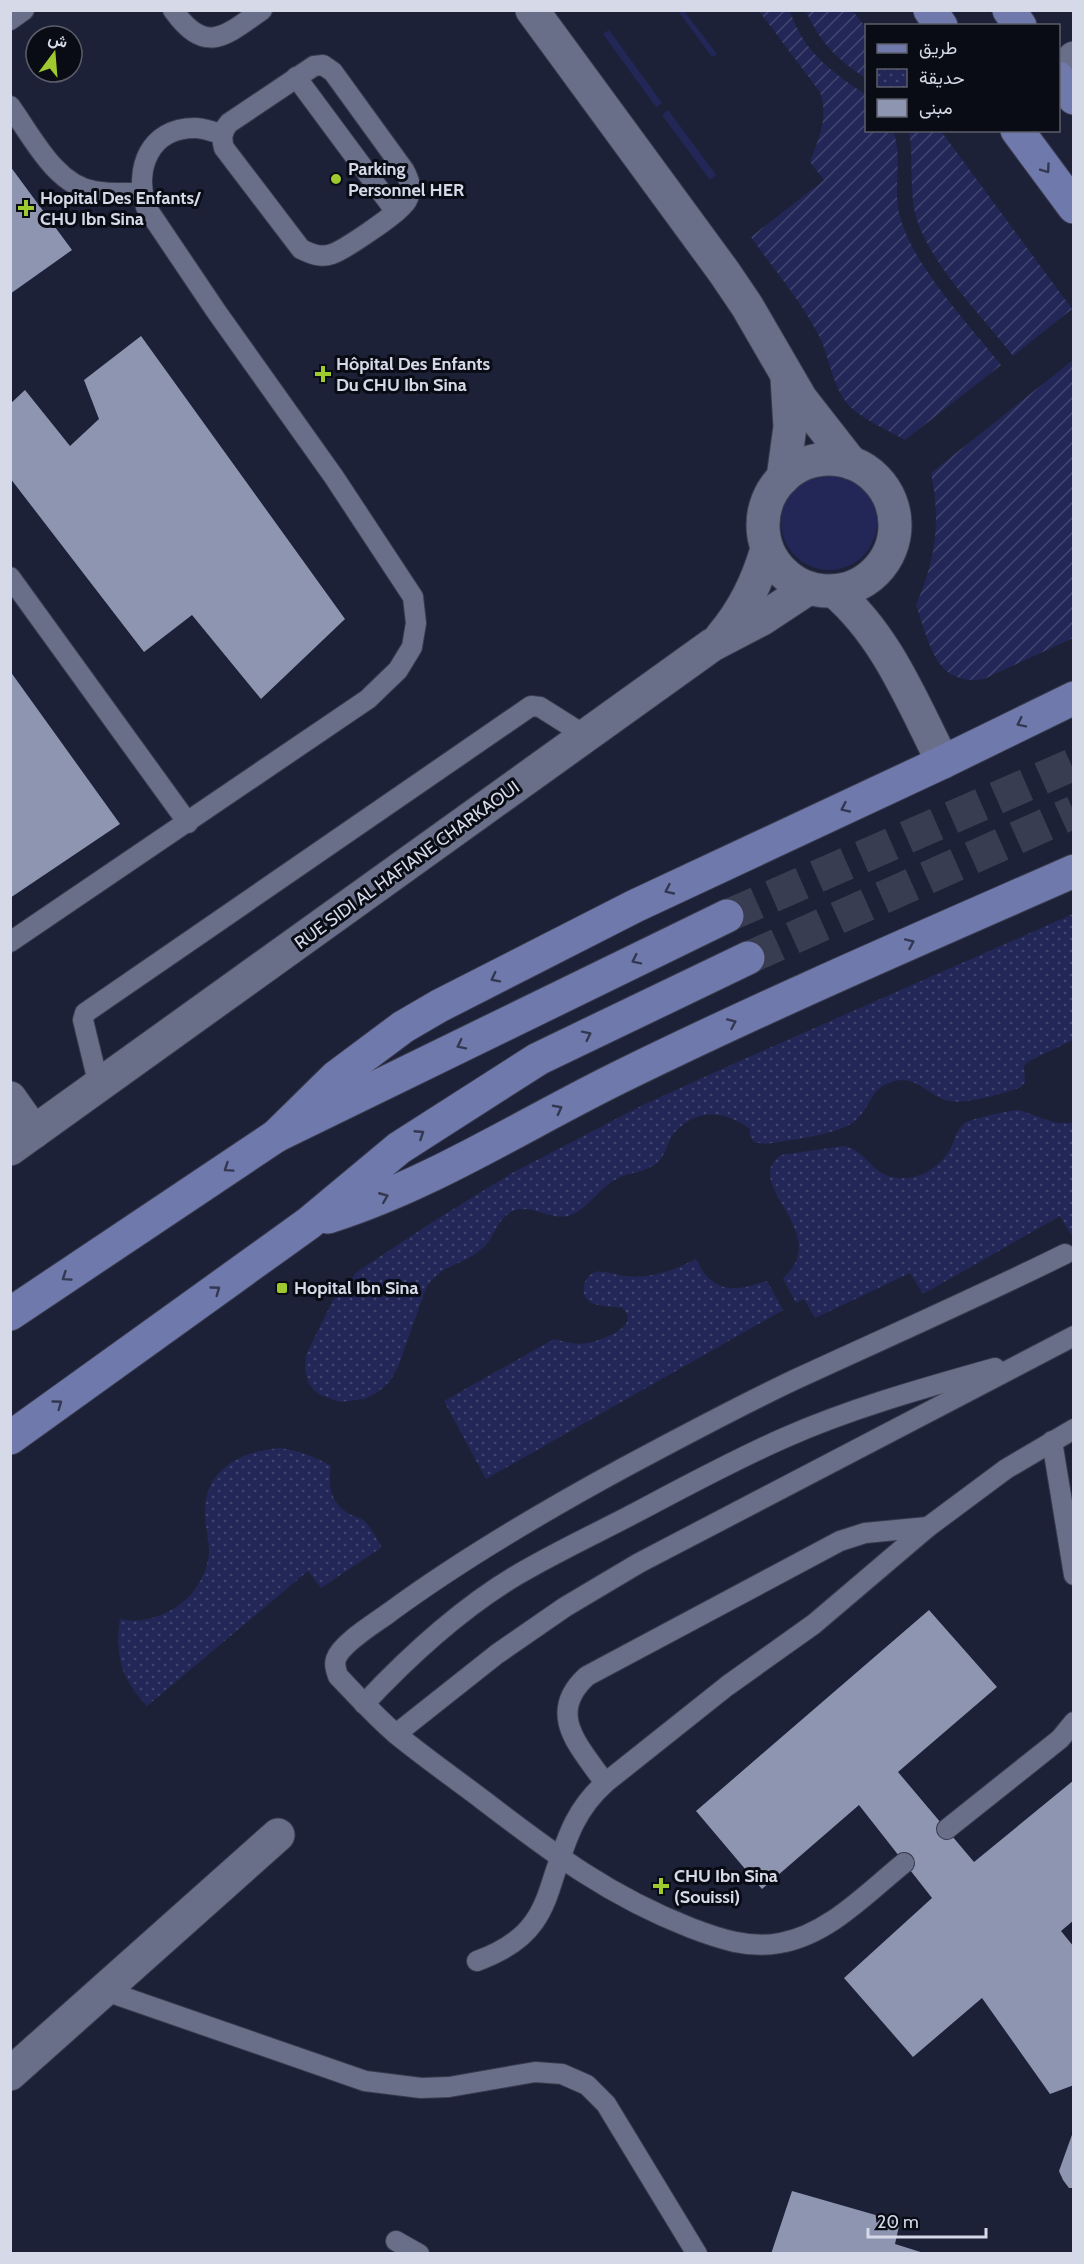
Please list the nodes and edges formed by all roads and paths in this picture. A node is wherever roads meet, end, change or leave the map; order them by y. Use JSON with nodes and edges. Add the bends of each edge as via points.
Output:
{"nodes":[{"id":1,"x":24,"y":10,"type":"edge"},
{"id":2,"x":173,"y":10,"type":"edge"},
{"id":3,"x":262,"y":10,"type":"edge"},
{"id":4,"x":532,"y":10,"type":"edge"},
{"id":5,"x":930,"y":10,"type":"edge"},
{"id":6,"x":1009,"y":10,"type":"edge"},
{"id":7,"x":10,"y":20,"type":"edge"},
{"id":8,"x":940,"y":24,"type":"edge"},
{"id":9,"x":1019,"y":24,"type":"edge"},
{"id":10,"x":296,"y":77,"type":"junction"},
{"id":11,"x":10,"y":106,"type":"edge"},
{"id":12,"x":1018,"y":132,"type":"edge"},
{"id":13,"x":222,"y":134,"type":"junction"},
{"id":14,"x":141,"y":193,"type":"junction"},
{"id":15,"x":1074,"y":207,"type":"edge"},
{"id":16,"x":396,"y":212,"type":"junction"},
{"id":17,"x":786,"y":375,"type":"junction"},
{"id":18,"x":851,"y":463,"type":"junction"},
{"id":19,"x":783,"y":478,"type":"junction"},
{"id":20,"x":767,"y":549,"type":"junction"},
{"id":21,"x":878,"y":570,"type":"junction"},
{"id":22,"x":10,"y":578,"type":"edge"},
{"id":23,"x":821,"y":590,"type":"junction"},
{"id":24,"x":716,"y":642,"type":"junction"},
{"id":25,"x":888,"y":656,"type":"junction"},
{"id":26,"x":1074,"y":698,"type":"edge"},
{"id":27,"x":586,"y":736,"type":"junction"},
{"id":28,"x":943,"y":762,"type":"junction"},
{"id":29,"x":188,"y":823,"type":"junction"},
{"id":30,"x":1074,"y":871,"type":"edge"},
{"id":31,"x":727,"y":916,"type":"tunnel mouth"},
{"id":32,"x":10,"y":942,"type":"edge"},
{"id":33,"x":748,"y":958,"type":"tunnel mouth"},
{"id":34,"x":99,"y":1086,"type":"junction"},
{"id":35,"x":10,"y":1098,"type":"edge"},
{"id":36,"x":276,"y":1136,"type":"junction"},
{"id":37,"x":22,"y":1141,"type":"edge"},
{"id":38,"x":309,"y":1223,"type":"junction"},
{"id":39,"x":1065,"y":1254,"type":"dead end"},
{"id":40,"x":10,"y":1314,"type":"edge"},
{"id":41,"x":1074,"y":1336,"type":"edge"},
{"id":42,"x":1032,"y":1358,"type":"junction"},
{"id":43,"x":1074,"y":1429,"type":"edge"},
{"id":44,"x":10,"y":1438,"type":"edge"},
{"id":45,"x":1052,"y":1441,"type":"junction"},
{"id":46,"x":928,"y":1527,"type":"junction"},
{"id":47,"x":1074,"y":1575,"type":"edge"},
{"id":48,"x":364,"y":1704,"type":"junction"},
{"id":49,"x":1074,"y":1722,"type":"edge"},
{"id":50,"x":396,"y":1734,"type":"junction"},
{"id":51,"x":604,"y":1783,"type":"junction"},
{"id":52,"x":947,"y":1829,"type":"dead end"},
{"id":53,"x":278,"y":1835,"type":"dead end"},
{"id":54,"x":560,"y":1859,"type":"junction"},
{"id":55,"x":904,"y":1863,"type":"dead end"},
{"id":56,"x":477,"y":1961,"type":"dead end"},
{"id":57,"x":104,"y":1990,"type":"junction"},
{"id":58,"x":10,"y":2074,"type":"edge"},
{"id":59,"x":396,"y":2241,"type":"dead end"},
{"id":60,"x":418,"y":2253,"type":"edge"},
{"id":61,"x":697,"y":2253,"type":"edge"}],
"edges":[{"from":1,"to":7,"type":"lane"},
{"from":2,"to":3,"type":"lane","via":[[189,30],[215,38]]},
{"from":4,"to":17,"type":"street","via":[[724,272]]},
{"from":5,"to":8,"type":"main road"},
{"from":6,"to":9,"type":"main road"},
{"from":10,"to":13,"type":"lane","via":[[229,123]]},
{"from":10,"to":16,"type":"lane"},
{"from":10,"to":16,"type":"lane","via":[[314,66],[323,65],[333,72],[409,180],[406,203]]},
{"from":11,"to":14,"type":"lane","via":[[67,180],[95,191]]},
{"from":12,"to":15,"type":"main road","one_way":true},
{"from":13,"to":14,"type":"lane","via":[[198,128],[170,132],[150,151],[140,178]]},
{"from":13,"to":16,"type":"lane","via":[[224,148],[301,249],[310,254],[332,254]]},
{"from":14,"to":29,"type":"lane","via":[[154,220],[413,597],[416,624],[412,647],[398,669],[368,699]]},
{"from":17,"to":18,"type":"street"},
{"from":17,"to":19,"type":"street","via":[[790,427]]},
{"from":18,"to":19,"type":"street","via":[[822,459],[794,469]]},
{"from":18,"to":21,"type":"street","via":[[878,480],[893,509],[893,541]]},
{"from":19,"to":20,"type":"street","via":[[766,504],[763,534]]},
{"from":20,"to":23,"type":"street","via":[[783,573]]},
{"from":20,"to":24,"type":"street","via":[[747,601]]},
{"from":21,"to":23,"type":"street","via":[[850,588]]},
{"from":21,"to":25,"type":"street","via":[[879,613]]},
{"from":22,"to":29,"type":"lane"},
{"from":23,"to":24,"type":"street","name":"RUE SIDI AL HAFIANE CHARKAOUI"},
{"from":23,"to":25,"type":"street","via":[[865,621]]},
{"from":24,"to":27,"type":"street","name":"RUE SIDI AL HAFIANE CHARKAOUI"},
{"from":25,"to":28,"type":"street"},
{"from":26,"to":28,"type":"main road","one_way":true},
{"from":27,"to":34,"type":"street","name":"RUE SIDI AL HAFIANE CHARKAOUI"},
{"from":27,"to":34,"type":"lane","via":[[540,707],[531,706],[85,1013],[83,1020]]},
{"from":28,"to":36,"type":"main road","one_way":true,"via":[[635,906],[439,1006],[403,1027],[336,1077]]},
{"from":29,"to":32,"type":"lane"},
{"from":38,"to":30,"type":"main road","one_way":true,"via":[[419,1182],[702,1036]]},
{"from":31,"to":36,"type":"main road","one_way":true},
{"from":38,"to":33,"type":"main road","one_way":true,"via":[[399,1148],[538,1059]]},
{"from":34,"to":37,"type":"street","name":"RUE SIDI AL HAFIANE CHARKAOUI"},
{"from":35,"to":37,"type":"street"},
{"from":36,"to":40,"type":"main road","one_way":true},
{"from":44,"to":38,"type":"main road","one_way":true},
{"from":39,"to":48,"type":"lane","via":[[791,1381],[496,1539],[342,1650],[336,1658],[338,1676]]},
{"from":41,"to":42,"type":"lane"},
{"from":42,"to":48,"type":"lane","via":[[903,1394],[746,1455],[507,1582],[444,1628]]},
{"from":42,"to":50,"type":"lane","via":[[639,1563],[497,1654]]},
{"from":43,"to":45,"type":"lane"},
{"from":45,"to":46,"type":"lane","via":[[1006,1469]]},
{"from":45,"to":47,"type":"lane"},
{"from":46,"to":51,"type":"lane","via":[[814,1624],[727,1686]]},
{"from":46,"to":51,"type":"lane","via":[[865,1533],[840,1541],[587,1676],[575,1687],[568,1702],[567,1718],[572,1734]]},
{"from":48,"to":50,"type":"lane"},
{"from":49,"to":52,"type":"lane","via":[[1060,1739]]},
{"from":50,"to":54,"type":"lane"},
{"from":51,"to":54,"type":"lane","via":[[578,1813]]},
{"from":53,"to":57,"type":"street"},
{"from":54,"to":55,"type":"lane","via":[[610,1891],[664,1917],[720,1939],[749,1945],[779,1944],[808,1935]]},
{"from":54,"to":56,"type":"lane","via":[[534,1923],[498,1953]]},
{"from":57,"to":58,"type":"street"},
{"from":57,"to":61,"type":"lane","via":[[365,2080],[421,2088],[449,2087],[535,2073],[562,2074],[587,2085],[606,2104]]},
{"from":59,"to":60,"type":"lane"}]}
